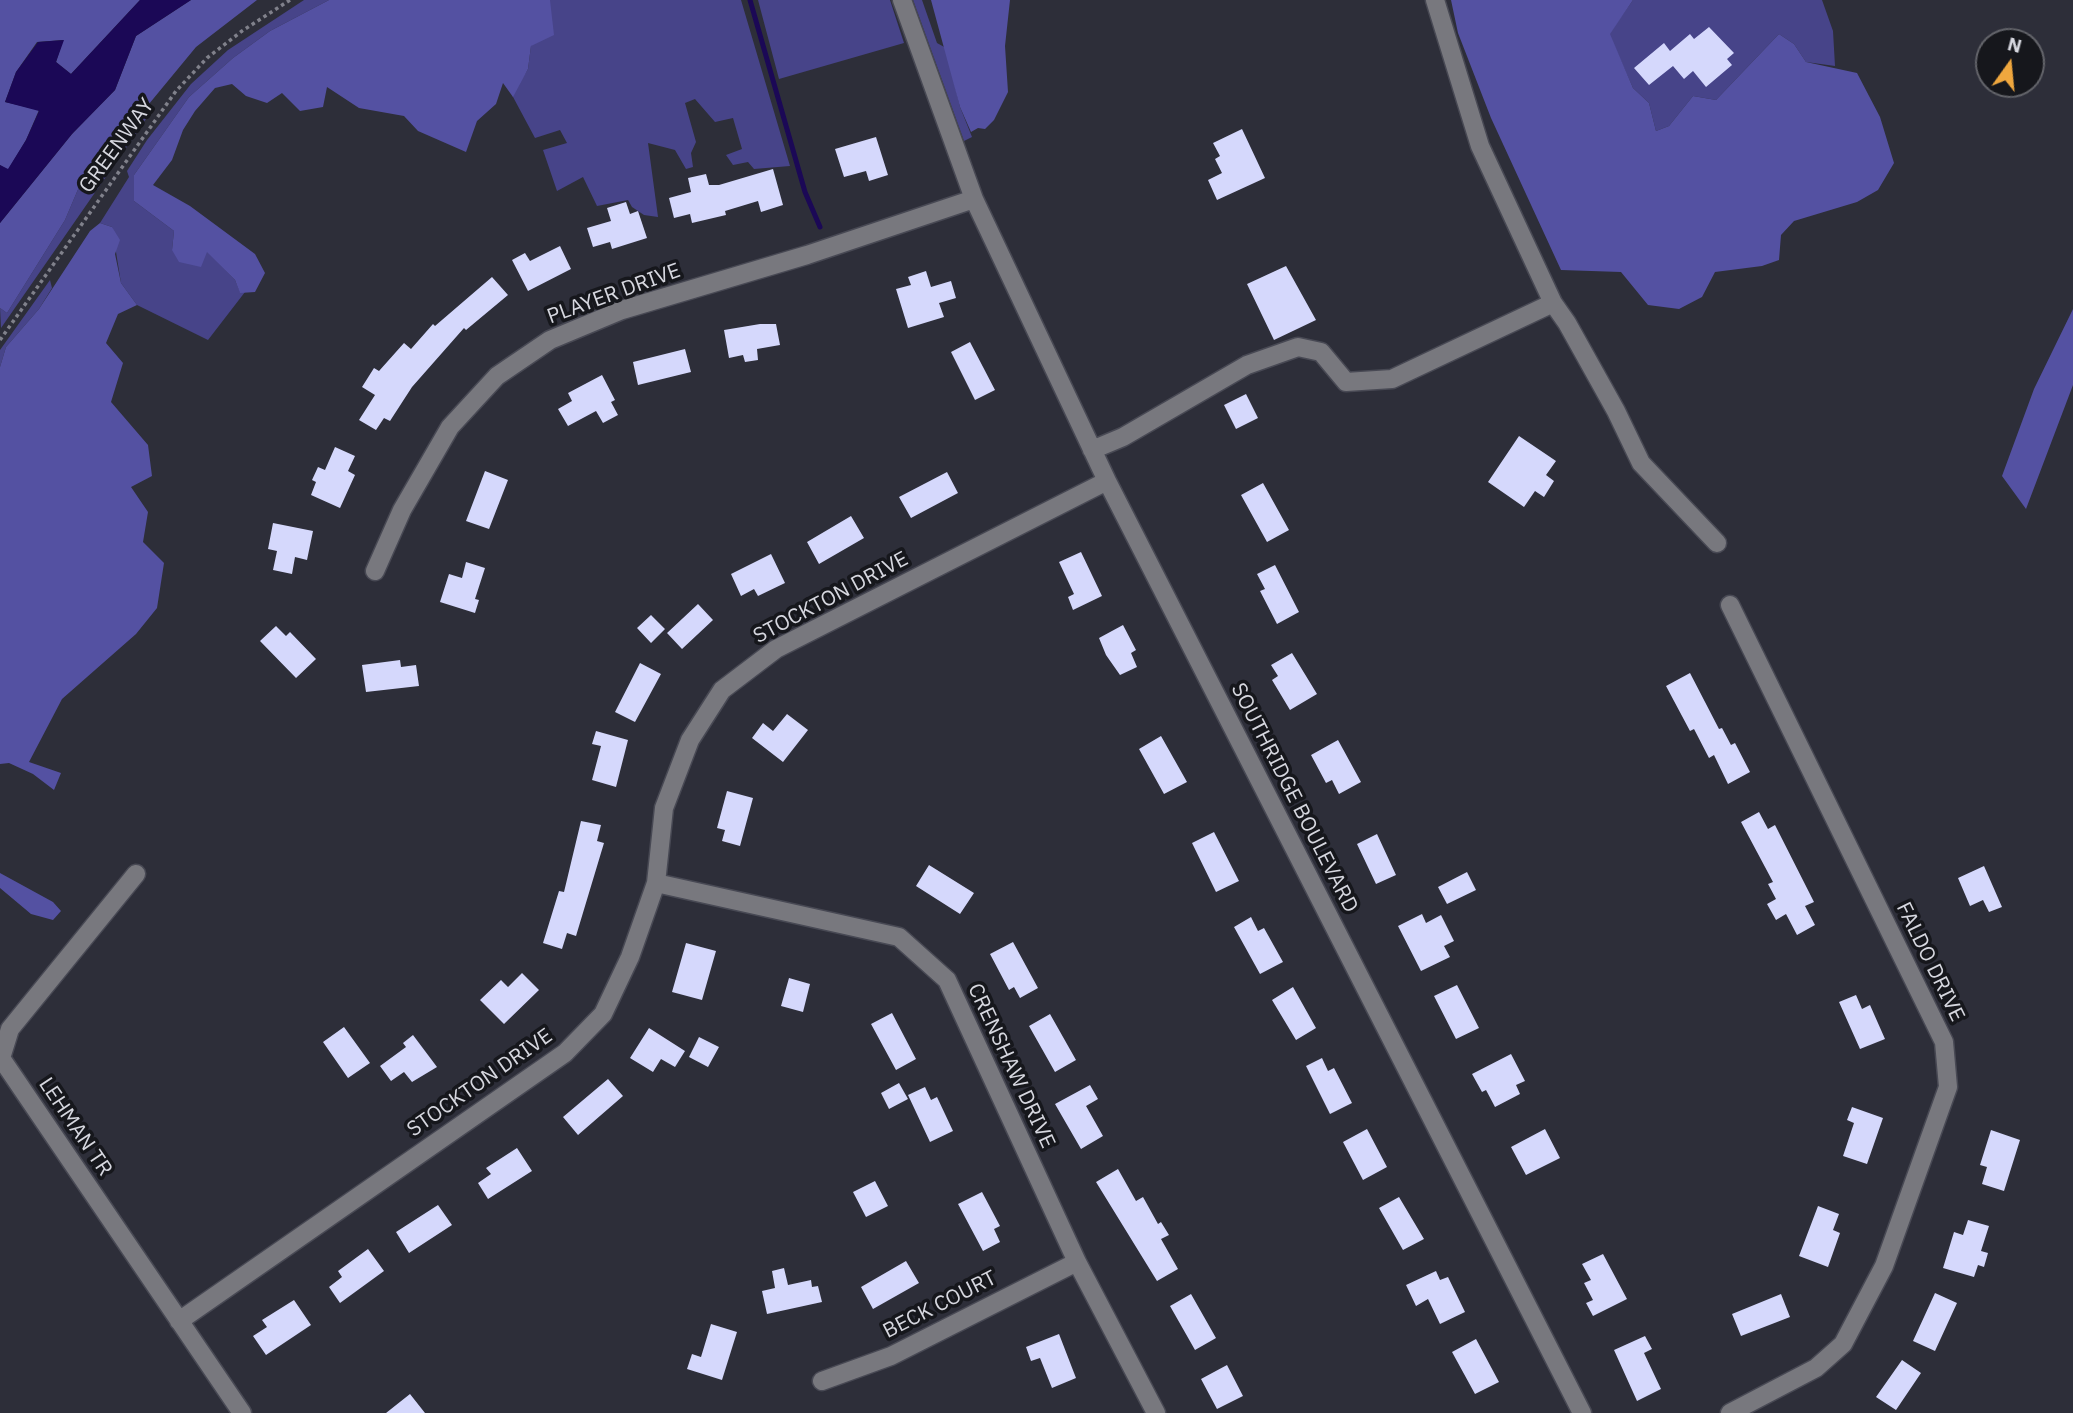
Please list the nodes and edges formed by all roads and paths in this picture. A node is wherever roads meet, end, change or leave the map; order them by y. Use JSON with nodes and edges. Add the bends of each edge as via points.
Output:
{"nodes":[{"id":1,"x":290,"y":0,"type":"edge"},
{"id":2,"x":902,"y":0,"type":"edge"},
{"id":3,"x":1435,"y":0,"type":"edge"},
{"id":4,"x":974,"y":199,"type":"junction"},
{"id":5,"x":1553,"y":303,"type":"junction"},
{"id":6,"x":0,"y":340,"type":"edge"},
{"id":7,"x":1092,"y":450,"type":"junction"},
{"id":8,"x":1107,"y":481,"type":"junction"},
{"id":9,"x":1717,"y":543,"type":"dead end"},
{"id":10,"x":376,"y":571,"type":"dead end"},
{"id":11,"x":1730,"y":605,"type":"dead end"},
{"id":12,"x":136,"y":874,"type":"dead end"},
{"id":13,"x":656,"y":883,"type":"junction"},
{"id":14,"x":1077,"y":1262,"type":"junction"},
{"id":15,"x":179,"y":1321,"type":"junction"},
{"id":16,"x":822,"y":1381,"type":"dead end"},
{"id":17,"x":242,"y":1413,"type":"edge"},
{"id":18,"x":1156,"y":1413,"type":"edge"},
{"id":19,"x":1582,"y":1413,"type":"edge"},
{"id":20,"x":1730,"y":1413,"type":"edge"}],
"edges":[{"from":1,"to":6,"type":"path","name":"GREENWAY","via":[[207,58],[176,91]]},
{"from":2,"to":4,"type":"street","name":"SOUTHRIDGE BOULEVARD"},
{"from":3,"to":5,"type":"street","via":[[1480,146]]},
{"from":4,"to":7,"type":"street","name":"SOUTHRIDGE BOULEVARD"},
{"from":4,"to":10,"type":"street","name":"PLAYER DRIVE","via":[[622,310],[550,340],[497,376],[450,427],[402,510]]},
{"from":5,"to":7,"type":"street","via":[[1392,379],[1346,382],[1321,352],[1298,347],[1247,365],[1123,438]]},
{"from":5,"to":9,"type":"street","via":[[1641,463]]},
{"from":7,"to":8,"type":"street","name":"SOUTHRIDGE BOULEVARD"},
{"from":8,"to":13,"type":"street","name":"STOCKTON DRIVE","via":[[776,649],[722,690],[690,740],[664,808]]},
{"from":8,"to":19,"type":"street","name":"SOUTHRIDGE BOULEVARD"},
{"from":11,"to":20,"type":"street","name":"FALDO DRIVE","via":[[1944,1042],[1948,1087],[1884,1266],[1843,1344],[1816,1368]]},
{"from":12,"to":15,"type":"street","name":"LEHMAN TR","via":[[10,1029],[1,1058]]},
{"from":13,"to":14,"type":"street","name":"CRENSHAW DRIVE","via":[[899,937],[947,980]]},
{"from":13,"to":15,"type":"street","name":"STOCKTON DRIVE","via":[[630,957],[603,1014],[565,1053]]},
{"from":14,"to":16,"type":"street","name":"BECK COURT","via":[[891,1356]]},
{"from":14,"to":18,"type":"street","name":"CRENSHAW DRIVE"},
{"from":15,"to":17,"type":"street","name":"LEHMAN TR"}]}
